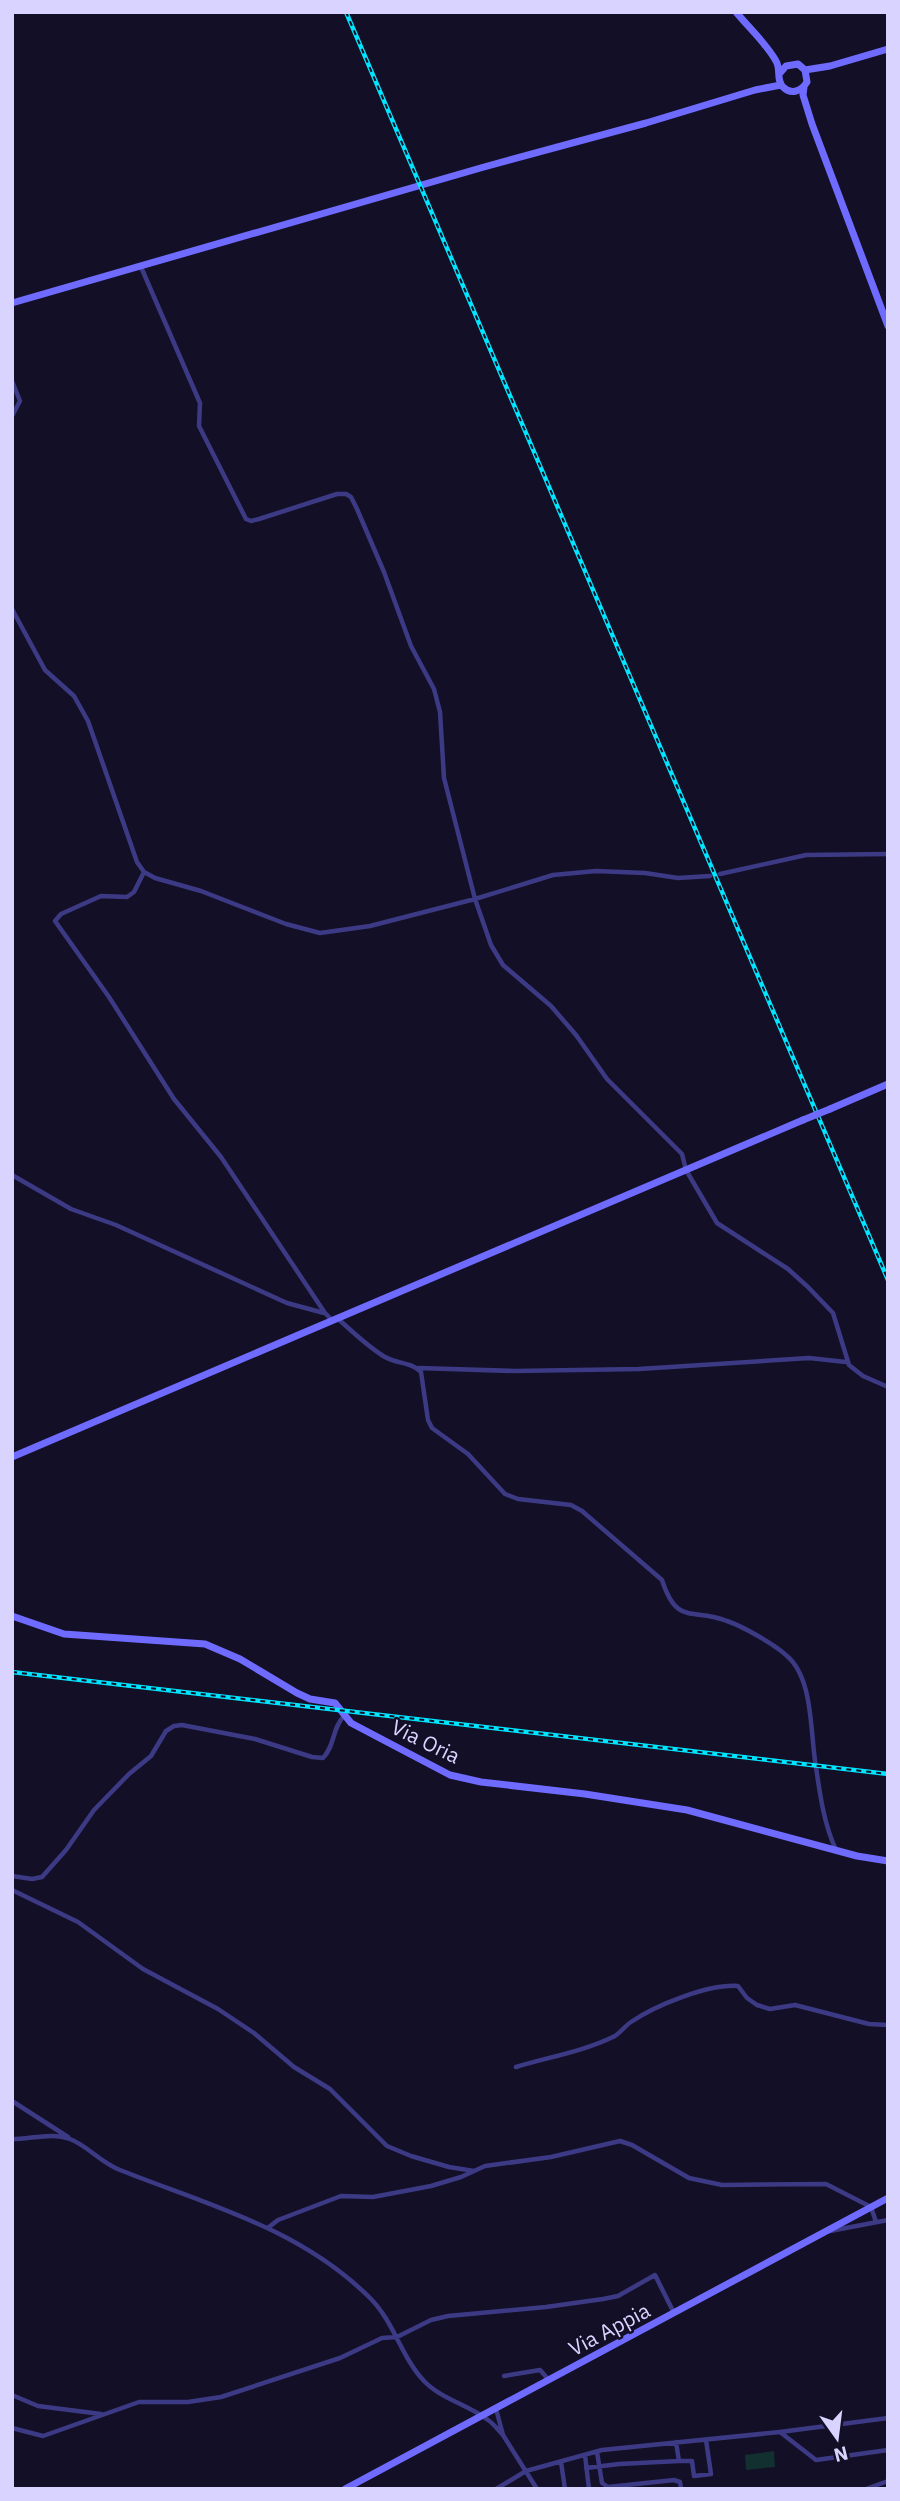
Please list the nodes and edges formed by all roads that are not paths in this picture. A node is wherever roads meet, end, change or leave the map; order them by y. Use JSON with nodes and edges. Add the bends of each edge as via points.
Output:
{"nodes":[{"id":1,"x":736,"y":12,"type":"edge"},
{"id":2,"x":766,"y":48,"type":"junction"},
{"id":3,"x":888,"y":49,"type":"edge"},
{"id":4,"x":788,"y":64,"type":"junction"},
{"id":5,"x":830,"y":66,"type":"junction"},
{"id":6,"x":805,"y":69,"type":"junction"},
{"id":7,"x":780,"y":74,"type":"junction"},
{"id":8,"x":807,"y":79,"type":"junction"},
{"id":9,"x":782,"y":85,"type":"junction"},
{"id":10,"x":804,"y":87,"type":"junction"},
{"id":11,"x":755,"y":90,"type":"junction"},
{"id":12,"x":792,"y":92,"type":"junction"},
{"id":13,"x":812,"y":124,"type":"junction"},
{"id":14,"x":141,"y":265,"type":"junction"},
{"id":15,"x":12,"y":303,"type":"edge"},
{"id":16,"x":888,"y":327,"type":"edge"},
{"id":17,"x":12,"y":382,"type":"edge"},
{"id":18,"x":12,"y":416,"type":"edge"},
{"id":19,"x":12,"y":609,"type":"edge"},
{"id":20,"x":888,"y":854,"type":"edge"},
{"id":21,"x":144,"y":872,"type":"junction"},
{"id":22,"x":720,"y":874,"type":"dead end"},
{"id":23,"x":710,"y":876,"type":"dead end"},
{"id":24,"x":475,"y":899,"type":"junction"},
{"id":25,"x":888,"y":1084,"type":"edge"},
{"id":26,"x":686,"y":1170,"type":"junction"},
{"id":27,"x":12,"y":1175,"type":"edge"},
{"id":28,"x":325,"y":1313,"type":"junction"},
{"id":29,"x":335,"y":1319,"type":"junction"},
{"id":30,"x":847,"y":1362,"type":"junction"},
{"id":31,"x":417,"y":1368,"type":"junction"},
{"id":32,"x":888,"y":1387,"type":"edge"},
{"id":33,"x":12,"y":1457,"type":"edge"},
{"id":34,"x":12,"y":1616,"type":"edge"},
{"id":35,"x":344,"y":1716,"type":"junction"},
{"id":36,"x":836,"y":1850,"type":"junction"},
{"id":37,"x":888,"y":1861,"type":"edge"},
{"id":38,"x":12,"y":1876,"type":"edge"},
{"id":39,"x":12,"y":1890,"type":"edge"},
{"id":40,"x":888,"y":2025,"type":"edge"},
{"id":41,"x":516,"y":2067,"type":"dead end"},
{"id":42,"x":12,"y":2101,"type":"edge"},
{"id":43,"x":12,"y":2139,"type":"edge"},
{"id":44,"x":71,"y":2139,"type":"junction"},
{"id":45,"x":475,"y":2171,"type":"junction"},
{"id":46,"x":888,"y":2198,"type":"edge"},
{"id":47,"x":871,"y":2207,"type":"junction"},
{"id":48,"x":888,"y":2220,"type":"edge"},
{"id":49,"x":876,"y":2222,"type":"junction"},
{"id":50,"x":269,"y":2227,"type":"junction"},
{"id":51,"x":826,"y":2232,"type":"junction"},
{"id":52,"x":674,"y":2314,"type":"junction"},
{"id":53,"x":397,"y":2337,"type":"junction"},
{"id":54,"x":504,"y":2376,"type":"dead end"},
{"id":55,"x":549,"y":2381,"type":"junction"},
{"id":56,"x":12,"y":2395,"type":"edge"},
{"id":57,"x":496,"y":2409,"type":"junction"},
{"id":58,"x":102,"y":2414,"type":"junction"},
{"id":59,"x":482,"y":2417,"type":"junction"},
{"id":60,"x":888,"y":2418,"type":"edge"},
{"id":61,"x":12,"y":2428,"type":"edge"},
{"id":62,"x":780,"y":2432,"type":"junction"},
{"id":63,"x":503,"y":2435,"type":"junction"},
{"id":64,"x":706,"y":2440,"type":"junction"},
{"id":65,"x":676,"y":2442,"type":"junction"},
{"id":66,"x":888,"y":2450,"type":"edge"},
{"id":67,"x":597,"y":2452,"type":"junction"},
{"id":68,"x":584,"y":2455,"type":"junction"},
{"id":69,"x":679,"y":2461,"type":"junction"},
{"id":70,"x":561,"y":2462,"type":"junction"},
{"id":71,"x":599,"y":2466,"type":"junction"},
{"id":72,"x":586,"y":2468,"type":"junction"},
{"id":73,"x":526,"y":2471,"type":"junction"},
{"id":74,"x":888,"y":2481,"type":"edge"},
{"id":75,"x":622,"y":2487,"type":"edge"},
{"id":76,"x":608,"y":2488,"type":"edge"},
{"id":77,"x":345,"y":2489,"type":"edge"},
{"id":78,"x":496,"y":2489,"type":"edge"},
{"id":79,"x":537,"y":2489,"type":"edge"},
{"id":80,"x":565,"y":2489,"type":"edge"},
{"id":81,"x":589,"y":2489,"type":"edge"},
{"id":82,"x":681,"y":2489,"type":"edge"},
{"id":83,"x":866,"y":2489,"type":"edge"}],
"edges":[{"from":1,"to":2,"type":"main road"},
{"from":2,"to":4,"type":"main road"},
{"from":2,"to":7,"type":"main road","via":[[777,61]]},
{"from":3,"to":5,"type":"main road"},
{"from":4,"to":6,"type":"main road"},
{"from":4,"to":7,"type":"main road"},
{"from":5,"to":6,"type":"main road"},
{"from":5,"to":8,"type":"main road"},
{"from":6,"to":8,"type":"main road"},
{"from":7,"to":9,"type":"main road"},
{"from":7,"to":11,"type":"main road"},
{"from":8,"to":10,"type":"main road"},
{"from":9,"to":11,"type":"main road"},
{"from":9,"to":12,"type":"main road"},
{"from":10,"to":12,"type":"main road"},
{"from":10,"to":13,"type":"main road"},
{"from":11,"to":14,"type":"main road"},
{"from":12,"to":13,"type":"main road"},
{"from":13,"to":16,"type":"main road"},
{"from":14,"to":15,"type":"main road"},
{"from":14,"to":24,"type":"street","via":[[200,403],[199,426],[246,519],[337,494],[351,497],[411,646],[434,689],[444,778]]},
{"from":17,"to":18,"type":"street","via":[[20,401]]},
{"from":19,"to":21,"type":"street","via":[[45,670],[74,696],[88,721]]},
{"from":20,"to":22,"type":"street","via":[[806,855]]},
{"from":21,"to":24,"type":"street","via":[[320,933],[370,926]]},
{"from":21,"to":28,"type":"street","via":[[127,897],[101,896],[55,921]]},
{"from":23,"to":24,"type":"street","via":[[596,871],[553,875]]},
{"from":24,"to":26,"type":"street","via":[[503,965],[551,1006],[607,1079],[682,1154]]},
{"from":25,"to":26,"type":"main road","bridge":true},
{"from":26,"to":29,"type":"main road"},
{"from":26,"to":30,"type":"street","via":[[717,1223],[788,1269],[830,1308]]},
{"from":27,"to":28,"type":"street","via":[[71,1209],[287,1303]]},
{"from":28,"to":29,"type":"street"},
{"from":29,"to":31,"type":"street","via":[[382,1356]]},
{"from":29,"to":33,"type":"main road"},
{"from":30,"to":31,"type":"street","via":[[809,1358],[639,1369]]},
{"from":30,"to":32,"type":"street","via":[[863,1376]]},
{"from":31,"to":36,"type":"street","via":[[432,1428],[468,1454],[505,1494],[582,1511],[662,1580],[674,1606],[689,1615],[725,1619],[788,1656],[807,1697],[815,1766]]},
{"from":34,"to":35,"type":"main road","name":"Via Oria","via":[[64,1634],[205,1644],[310,1699],[335,1703]]},
{"from":35,"to":36,"type":"main road","name":"Via Oria","via":[[450,1775],[687,1810]]},
{"from":35,"to":38,"type":"street","via":[[323,1758],[255,1739],[174,1726],[151,1756],[94,1810],[42,1877]]},
{"from":36,"to":37,"type":"main road","name":"Via Oria"},
{"from":39,"to":45,"type":"street","via":[[78,1922],[143,1969],[254,2033],[294,2067],[330,2089],[387,2146]]},
{"from":40,"to":41,"type":"street","via":[[795,2006],[770,2009],[747,1998],[738,1986],[728,1986],[670,2000],[602,2041]]},
{"from":42,"to":44,"type":"street"},
{"from":43,"to":44,"type":"street","via":[[54,2135]]},
{"from":44,"to":50,"type":"street","via":[[117,2169]]},
{"from":45,"to":47,"type":"street","via":[[620,2141],[705,2183],[826,2184]]},
{"from":45,"to":50,"type":"street","via":[[431,2186],[373,2197],[341,2196]]},
{"from":46,"to":47,"type":"main road","name":"Via Appia"},
{"from":47,"to":49,"type":"street"},
{"from":47,"to":51,"type":"main road","name":"Via Appia"},
{"from":48,"to":49,"type":"street"},
{"from":49,"to":51,"type":"street"},
{"from":50,"to":53,"type":"street","via":[[351,2279],[387,2317]]},
{"from":51,"to":52,"type":"main road","name":"Via Appia"},
{"from":52,"to":53,"type":"street","via":[[655,2275],[618,2296],[448,2316]]},
{"from":52,"to":55,"type":"main road","name":"Via Appia"},
{"from":53,"to":58,"type":"street","via":[[382,2338],[340,2358],[221,2397],[139,2402]]},
{"from":53,"to":59,"type":"street","via":[[425,2382]]},
{"from":54,"to":55,"type":"street","via":[[540,2370]]},
{"from":55,"to":57,"type":"main road","name":"Via Appia"},
{"from":56,"to":58,"type":"street","via":[[38,2406]]},
{"from":57,"to":59,"type":"main road","name":"Via Appia"},
{"from":57,"to":63,"type":"street"},
{"from":58,"to":61,"type":"street","via":[[43,2436]]},
{"from":59,"to":63,"type":"street"},
{"from":59,"to":77,"type":"main road","name":"Via Appia"},
{"from":60,"to":62,"type":"street"},
{"from":62,"to":64,"type":"street"},
{"from":62,"to":66,"type":"street","via":[[816,2460]]},
{"from":63,"to":73,"type":"street"},
{"from":64,"to":65,"type":"street"},
{"from":64,"to":69,"type":"street","via":[[711,2474],[694,2476],[692,2461]]},
{"from":65,"to":67,"type":"street"},
{"from":65,"to":69,"type":"street"},
{"from":67,"to":68,"type":"street"},
{"from":67,"to":71,"type":"street"},
{"from":68,"to":70,"type":"street"},
{"from":68,"to":72,"type":"street"},
{"from":69,"to":71,"type":"street"},
{"from":70,"to":73,"type":"street"},
{"from":70,"to":80,"type":"street"},
{"from":71,"to":72,"type":"street"},
{"from":71,"to":76,"type":"street","via":[[602,2483]]},
{"from":72,"to":81,"type":"street"},
{"from":73,"to":78,"type":"street"},
{"from":73,"to":79,"type":"street"},
{"from":74,"to":83,"type":"street"},
{"from":75,"to":76,"type":"street"},
{"from":75,"to":82,"type":"street","via":[[674,2480],[680,2482]]}]}
